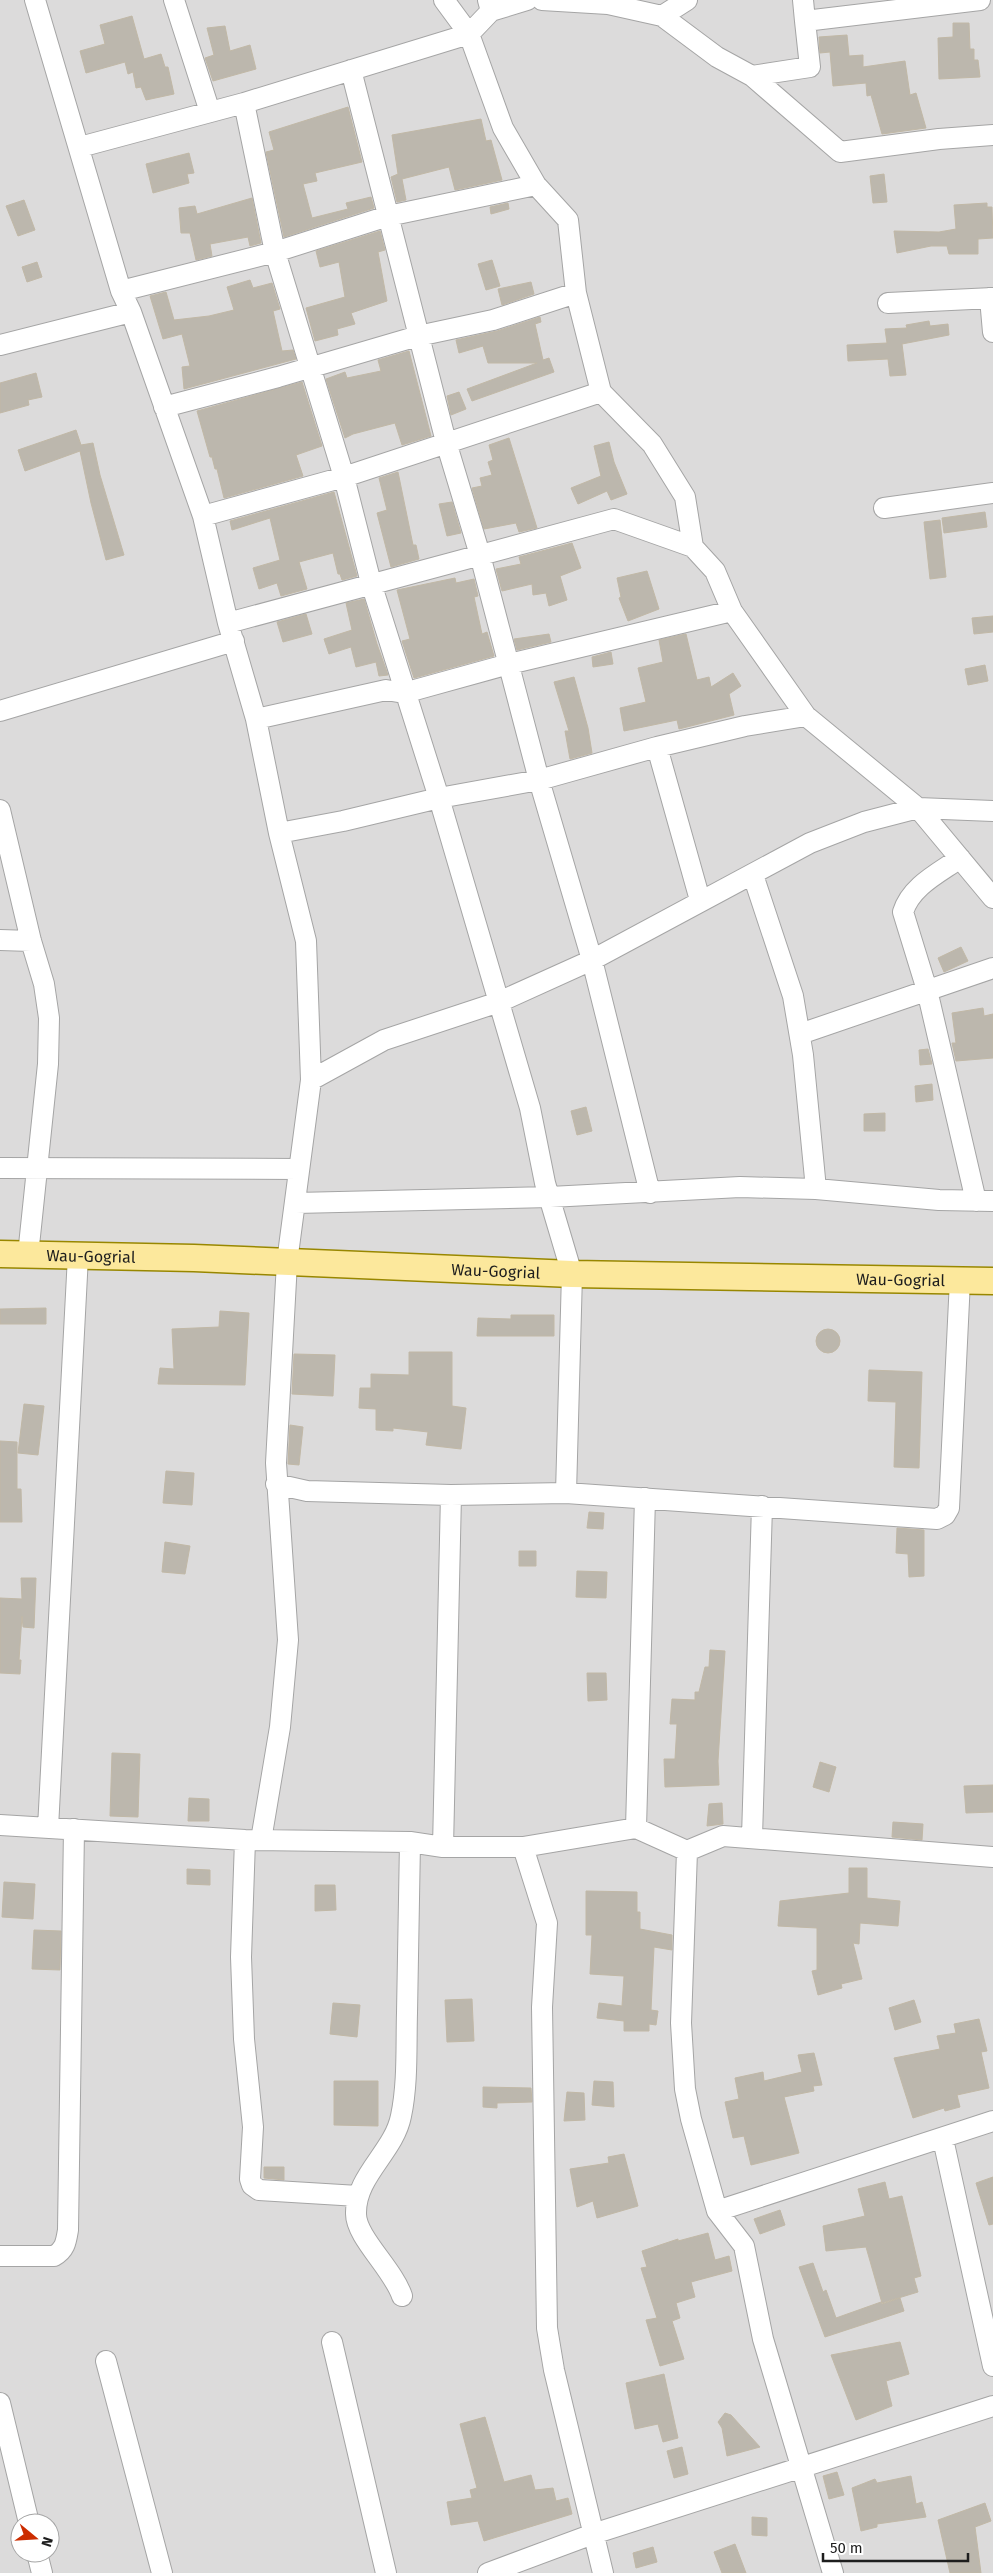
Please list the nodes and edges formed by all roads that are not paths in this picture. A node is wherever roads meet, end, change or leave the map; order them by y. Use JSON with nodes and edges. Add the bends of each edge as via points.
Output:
{"nodes":[{"id":1,"x":35,"y":0,"type":"edge"},
{"id":2,"x":174,"y":0,"type":"edge"},
{"id":3,"x":444,"y":0,"type":"edge"},
{"id":4,"x":528,"y":0,"type":"edge"},
{"id":5,"x":542,"y":0,"type":"edge"},
{"id":6,"x":687,"y":0,"type":"edge"},
{"id":7,"x":803,"y":0,"type":"edge"},
{"id":8,"x":980,"y":0,"type":"edge"},
{"id":9,"x":490,"y":6,"type":"edge"},
{"id":10,"x":662,"y":16,"type":"junction"},
{"id":11,"x":805,"y":21,"type":"junction"},
{"id":12,"x":469,"y":34,"type":"junction"},
{"id":13,"x":351,"y":70,"type":"junction"},
{"id":14,"x":752,"y":76,"type":"junction"},
{"id":15,"x":244,"y":103,"type":"junction"},
{"id":16,"x":210,"y":112,"type":"junction"},
{"id":17,"x":993,"y":135,"type":"edge"},
{"id":18,"x":80,"y":147,"type":"junction"},
{"id":19,"x":536,"y":184,"type":"junction"},
{"id":20,"x":388,"y":216,"type":"junction"},
{"id":21,"x":275,"y":252,"type":"junction"},
{"id":22,"x":121,"y":290,"type":"junction"},
{"id":23,"x":576,"y":293,"type":"junction"},
{"id":24,"x":992,"y":298,"type":"edge"},
{"id":25,"x":888,"y":303,"type":"dead end"},
{"id":26,"x":131,"y":312,"type":"junction"},
{"id":27,"x":993,"y":332,"type":"edge"},
{"id":28,"x":418,"y":336,"type":"junction"},
{"id":29,"x":0,"y":345,"type":"edge"},
{"id":30,"x":310,"y":368,"type":"junction"},
{"id":31,"x":601,"y":392,"type":"junction"},
{"id":32,"x":164,"y":407,"type":"junction"},
{"id":33,"x":446,"y":442,"type":"junction"},
{"id":34,"x":344,"y":477,"type":"junction"},
{"id":35,"x":993,"y":493,"type":"edge"},
{"id":36,"x":884,"y":508,"type":"dead end"},
{"id":37,"x":203,"y":516,"type":"junction"},
{"id":38,"x":693,"y":547,"type":"junction"},
{"id":39,"x":480,"y":554,"type":"junction"},
{"id":40,"x":371,"y":583,"type":"junction"},
{"id":41,"x":732,"y":611,"type":"junction"},
{"id":42,"x":231,"y":632,"type":"junction"},
{"id":43,"x":508,"y":664,"type":"junction"},
{"id":44,"x":404,"y":694,"type":"junction"},
{"id":45,"x":0,"y":711,"type":"edge"},
{"id":46,"x":806,"y":716,"type":"junction"},
{"id":47,"x":256,"y":719,"type":"junction"},
{"id":48,"x":657,"y":747,"type":"junction"},
{"id":49,"x":539,"y":780,"type":"junction"},
{"id":50,"x":439,"y":798,"type":"junction"},
{"id":51,"x":918,"y":808,"type":"junction"},
{"id":52,"x":0,"y":810,"type":"edge"},
{"id":53,"x":993,"y":811,"type":"edge"},
{"id":54,"x":279,"y":833,"type":"junction"},
{"id":55,"x":960,"y":858,"type":"junction"},
{"id":56,"x":753,"y":875,"type":"junction"},
{"id":57,"x":993,"y":898,"type":"edge"},
{"id":58,"x":700,"y":900,"type":"junction"},
{"id":59,"x":0,"y":940,"type":"edge"},
{"id":60,"x":31,"y":941,"type":"junction"},
{"id":61,"x":592,"y":960,"type":"junction"},
{"id":62,"x":993,"y":968,"type":"edge"},
{"id":63,"x":927,"y":990,"type":"junction"},
{"id":64,"x":499,"y":1002,"type":"junction"},
{"id":65,"x":800,"y":1034,"type":"junction"},
{"id":66,"x":311,"y":1080,"type":"junction"},
{"id":67,"x":0,"y":1168,"type":"edge"},
{"id":68,"x":38,"y":1168,"type":"junction"},
{"id":69,"x":299,"y":1169,"type":"junction"},
{"id":70,"x":816,"y":1189,"type":"junction"},
{"id":71,"x":650,"y":1193,"type":"junction"},
{"id":72,"x":550,"y":1197,"type":"junction"},
{"id":73,"x":985,"y":1201,"type":"edge"},
{"id":74,"x":296,"y":1203,"type":"junction"},
{"id":75,"x":0,"y":1254,"type":"edge"},
{"id":76,"x":28,"y":1255,"type":"junction"},
{"id":77,"x":78,"y":1256,"type":"junction"},
{"id":78,"x":287,"y":1262,"type":"junction"},
{"id":79,"x":572,"y":1274,"type":"junction"},
{"id":80,"x":960,"y":1280,"type":"junction"},
{"id":81,"x":993,"y":1281,"type":"edge"},
{"id":82,"x":276,"y":1484,"type":"junction"},
{"id":83,"x":451,"y":1494,"type":"junction"},
{"id":84,"x":566,"y":1494,"type":"junction"},
{"id":85,"x":645,"y":1498,"type":"junction"},
{"id":86,"x":762,"y":1506,"type":"junction"},
{"id":87,"x":0,"y":1825,"type":"edge"},
{"id":88,"x":48,"y":1828,"type":"junction"},
{"id":89,"x":636,"y":1828,"type":"junction"},
{"id":90,"x":74,"y":1829,"type":"junction"},
{"id":91,"x":752,"y":1837,"type":"junction"},
{"id":92,"x":253,"y":1840,"type":"junction"},
{"id":93,"x":410,"y":1842,"type":"junction"},
{"id":94,"x":443,"y":1847,"type":"junction"},
{"id":95,"x":523,"y":1847,"type":"junction"},
{"id":96,"x":687,"y":1851,"type":"junction"},
{"id":97,"x":993,"y":1857,"type":"edge"},
{"id":98,"x":993,"y":2121,"type":"edge"},
{"id":99,"x":943,"y":2139,"type":"junction"},
{"id":100,"x":358,"y":2196,"type":"junction"},
{"id":101,"x":717,"y":2211,"type":"junction"},
{"id":102,"x":0,"y":2256,"type":"edge"},
{"id":103,"x":402,"y":2296,"type":"dead end"},
{"id":104,"x":332,"y":2342,"type":"dead end"},
{"id":105,"x":106,"y":2361,"type":"dead end"},
{"id":106,"x":993,"y":2366,"type":"edge"},
{"id":107,"x":0,"y":2404,"type":"edge"},
{"id":108,"x":993,"y":2406,"type":"edge"},
{"id":109,"x":802,"y":2467,"type":"junction"},
{"id":110,"x":27,"y":2513,"type":"edge"},
{"id":111,"x":593,"y":2534,"type":"junction"},
{"id":112,"x":162,"y":2573,"type":"edge"},
{"id":113,"x":386,"y":2573,"type":"edge"},
{"id":114,"x":488,"y":2573,"type":"edge"},
{"id":115,"x":603,"y":2573,"type":"edge"},
{"id":116,"x":833,"y":2573,"type":"edge"}],
"edges":[{"from":1,"to":18,"type":"street"},
{"from":2,"to":16,"type":"street"},
{"from":3,"to":12,"type":"street"},
{"from":4,"to":9,"type":"street"},
{"from":5,"to":10,"type":"street","via":[[608,4]]},
{"from":6,"to":10,"type":"street"},
{"from":7,"to":11,"type":"street"},
{"from":8,"to":11,"type":"street"},
{"from":9,"to":12,"type":"street"},
{"from":10,"to":14,"type":"street","via":[[717,57]]},
{"from":11,"to":14,"type":"street","via":[[810,67]]},
{"from":12,"to":13,"type":"street"},
{"from":12,"to":19,"type":"street","via":[[503,128]]},
{"from":13,"to":15,"type":"street"},
{"from":13,"to":20,"type":"street"},
{"from":14,"to":17,"type":"street","via":[[840,152]]},
{"from":15,"to":16,"type":"street"},
{"from":15,"to":21,"type":"street"},
{"from":16,"to":18,"type":"street"},
{"from":18,"to":22,"type":"street"},
{"from":19,"to":20,"type":"street"},
{"from":19,"to":23,"type":"street","via":[[568,220]]},
{"from":20,"to":21,"type":"street"},
{"from":20,"to":28,"type":"street"},
{"from":21,"to":22,"type":"street"},
{"from":21,"to":30,"type":"street"},
{"from":22,"to":26,"type":"street"},
{"from":23,"to":28,"type":"street","via":[[493,320]]},
{"from":23,"to":31,"type":"street"},
{"from":24,"to":25,"type":"street"},
{"from":24,"to":27,"type":"street"},
{"from":26,"to":29,"type":"street"},
{"from":26,"to":32,"type":"street"},
{"from":28,"to":30,"type":"street"},
{"from":28,"to":33,"type":"street"},
{"from":30,"to":32,"type":"street"},
{"from":30,"to":34,"type":"street"},
{"from":31,"to":33,"type":"street"},
{"from":31,"to":38,"type":"street","via":[[652,444],[685,497]]},
{"from":32,"to":37,"type":"street"},
{"from":33,"to":34,"type":"street"},
{"from":33,"to":39,"type":"street"},
{"from":34,"to":37,"type":"street"},
{"from":34,"to":40,"type":"street"},
{"from":35,"to":36,"type":"street"},
{"from":37,"to":42,"type":"street"},
{"from":38,"to":39,"type":"street","via":[[614,519]]},
{"from":38,"to":41,"type":"street","via":[[714,570]]},
{"from":39,"to":40,"type":"street"},
{"from":39,"to":43,"type":"street"},
{"from":40,"to":42,"type":"street"},
{"from":40,"to":44,"type":"street","via":[[394,650]]},
{"from":41,"to":43,"type":"street"},
{"from":41,"to":46,"type":"street"},
{"from":42,"to":45,"type":"street"},
{"from":42,"to":47,"type":"street"},
{"from":43,"to":44,"type":"street"},
{"from":43,"to":49,"type":"street"},
{"from":44,"to":47,"type":"street","via":[[386,690]]},
{"from":44,"to":50,"type":"street"},
{"from":46,"to":48,"type":"street","via":[[745,726]]},
{"from":46,"to":51,"type":"street"},
{"from":47,"to":54,"type":"street"},
{"from":48,"to":49,"type":"street"},
{"from":48,"to":58,"type":"street"},
{"from":49,"to":50,"type":"street"},
{"from":49,"to":61,"type":"street"},
{"from":50,"to":54,"type":"street","via":[[343,822]]},
{"from":50,"to":64,"type":"street"},
{"from":51,"to":53,"type":"street"},
{"from":51,"to":55,"type":"street"},
{"from":51,"to":56,"type":"street","via":[[864,822],[810,843]]},
{"from":52,"to":60,"type":"street"},
{"from":54,"to":66,"type":"street","via":[[306,941]]},
{"from":55,"to":57,"type":"street"},
{"from":55,"to":63,"type":"street","via":[[915,891],[903,912]]},
{"from":56,"to":58,"type":"street"},
{"from":56,"to":65,"type":"street","via":[[793,996]]},
{"from":58,"to":61,"type":"street"},
{"from":59,"to":60,"type":"street"},
{"from":60,"to":68,"type":"street","via":[[44,984],[49,1018]]},
{"from":61,"to":64,"type":"street"},
{"from":61,"to":71,"type":"street"},
{"from":62,"to":63,"type":"street"},
{"from":63,"to":65,"type":"street"},
{"from":63,"to":73,"type":"street"},
{"from":64,"to":66,"type":"street","via":[[384,1040]]},
{"from":64,"to":72,"type":"street","via":[[530,1108],[544,1183]]},
{"from":65,"to":70,"type":"street"},
{"from":66,"to":69,"type":"street"},
{"from":67,"to":68,"type":"street"},
{"from":68,"to":69,"type":"street"},
{"from":68,"to":76,"type":"street"},
{"from":69,"to":74,"type":"street"},
{"from":70,"to":71,"type":"street","via":[[740,1187]]},
{"from":70,"to":73,"type":"street"},
{"from":71,"to":72,"type":"street"},
{"from":72,"to":74,"type":"street"},
{"from":72,"to":79,"type":"street"},
{"from":74,"to":78,"type":"street"},
{"from":75,"to":76,"type":"main road","name":"Wau-Gogrial"},
{"from":76,"to":77,"type":"main road","name":"Wau-Gogrial"},
{"from":77,"to":78,"type":"main road","name":"Wau-Gogrial"},
{"from":77,"to":88,"type":"street"},
{"from":78,"to":79,"type":"main road","name":"Wau-Gogrial"},
{"from":78,"to":82,"type":"street"},
{"from":79,"to":80,"type":"main road","name":"Wau-Gogrial"},
{"from":79,"to":84,"type":"street"},
{"from":80,"to":81,"type":"main road","name":"Wau-Gogrial"},
{"from":80,"to":86,"type":"street","via":[[949,1508],[945,1515],[937,1519]]},
{"from":82,"to":83,"type":"street","via":[[307,1491]]},
{"from":82,"to":92,"type":"street","via":[[288,1640],[280,1727]]},
{"from":83,"to":84,"type":"street"},
{"from":83,"to":94,"type":"street"},
{"from":84,"to":85,"type":"street"},
{"from":85,"to":86,"type":"street"},
{"from":85,"to":89,"type":"street"},
{"from":86,"to":91,"type":"street"},
{"from":87,"to":88,"type":"street"},
{"from":88,"to":90,"type":"street"},
{"from":89,"to":95,"type":"street"},
{"from":89,"to":96,"type":"street"},
{"from":90,"to":92,"type":"street"},
{"from":90,"to":102,"type":"street","via":[[66,2243],[54,2256]]},
{"from":91,"to":96,"type":"street","via":[[724,1836]]},
{"from":91,"to":97,"type":"street"},
{"from":92,"to":93,"type":"street"},
{"from":92,"to":100,"type":"street","via":[[241,1957],[252,2120],[250,2179],[259,2190]]},
{"from":93,"to":94,"type":"street"},
{"from":93,"to":100,"type":"street","via":[[402,2114],[399,2128]]},
{"from":94,"to":95,"type":"street"},
{"from":95,"to":111,"type":"street","via":[[547,1923],[542,2007],[547,2328]]},
{"from":96,"to":101,"type":"street","via":[[681,2023],[685,2089]]},
{"from":98,"to":99,"type":"street"},
{"from":99,"to":101,"type":"street"},
{"from":99,"to":106,"type":"street"},
{"from":100,"to":103,"type":"street","via":[[357,2226],[392,2273]]},
{"from":101,"to":109,"type":"street","via":[[744,2246],[763,2339]]},
{"from":104,"to":113,"type":"street"},
{"from":105,"to":112,"type":"street"},
{"from":107,"to":110,"type":"street"},
{"from":108,"to":109,"type":"street"},
{"from":109,"to":111,"type":"street"},
{"from":109,"to":116,"type":"street"},
{"from":111,"to":114,"type":"street"},
{"from":111,"to":115,"type":"street"}]}
